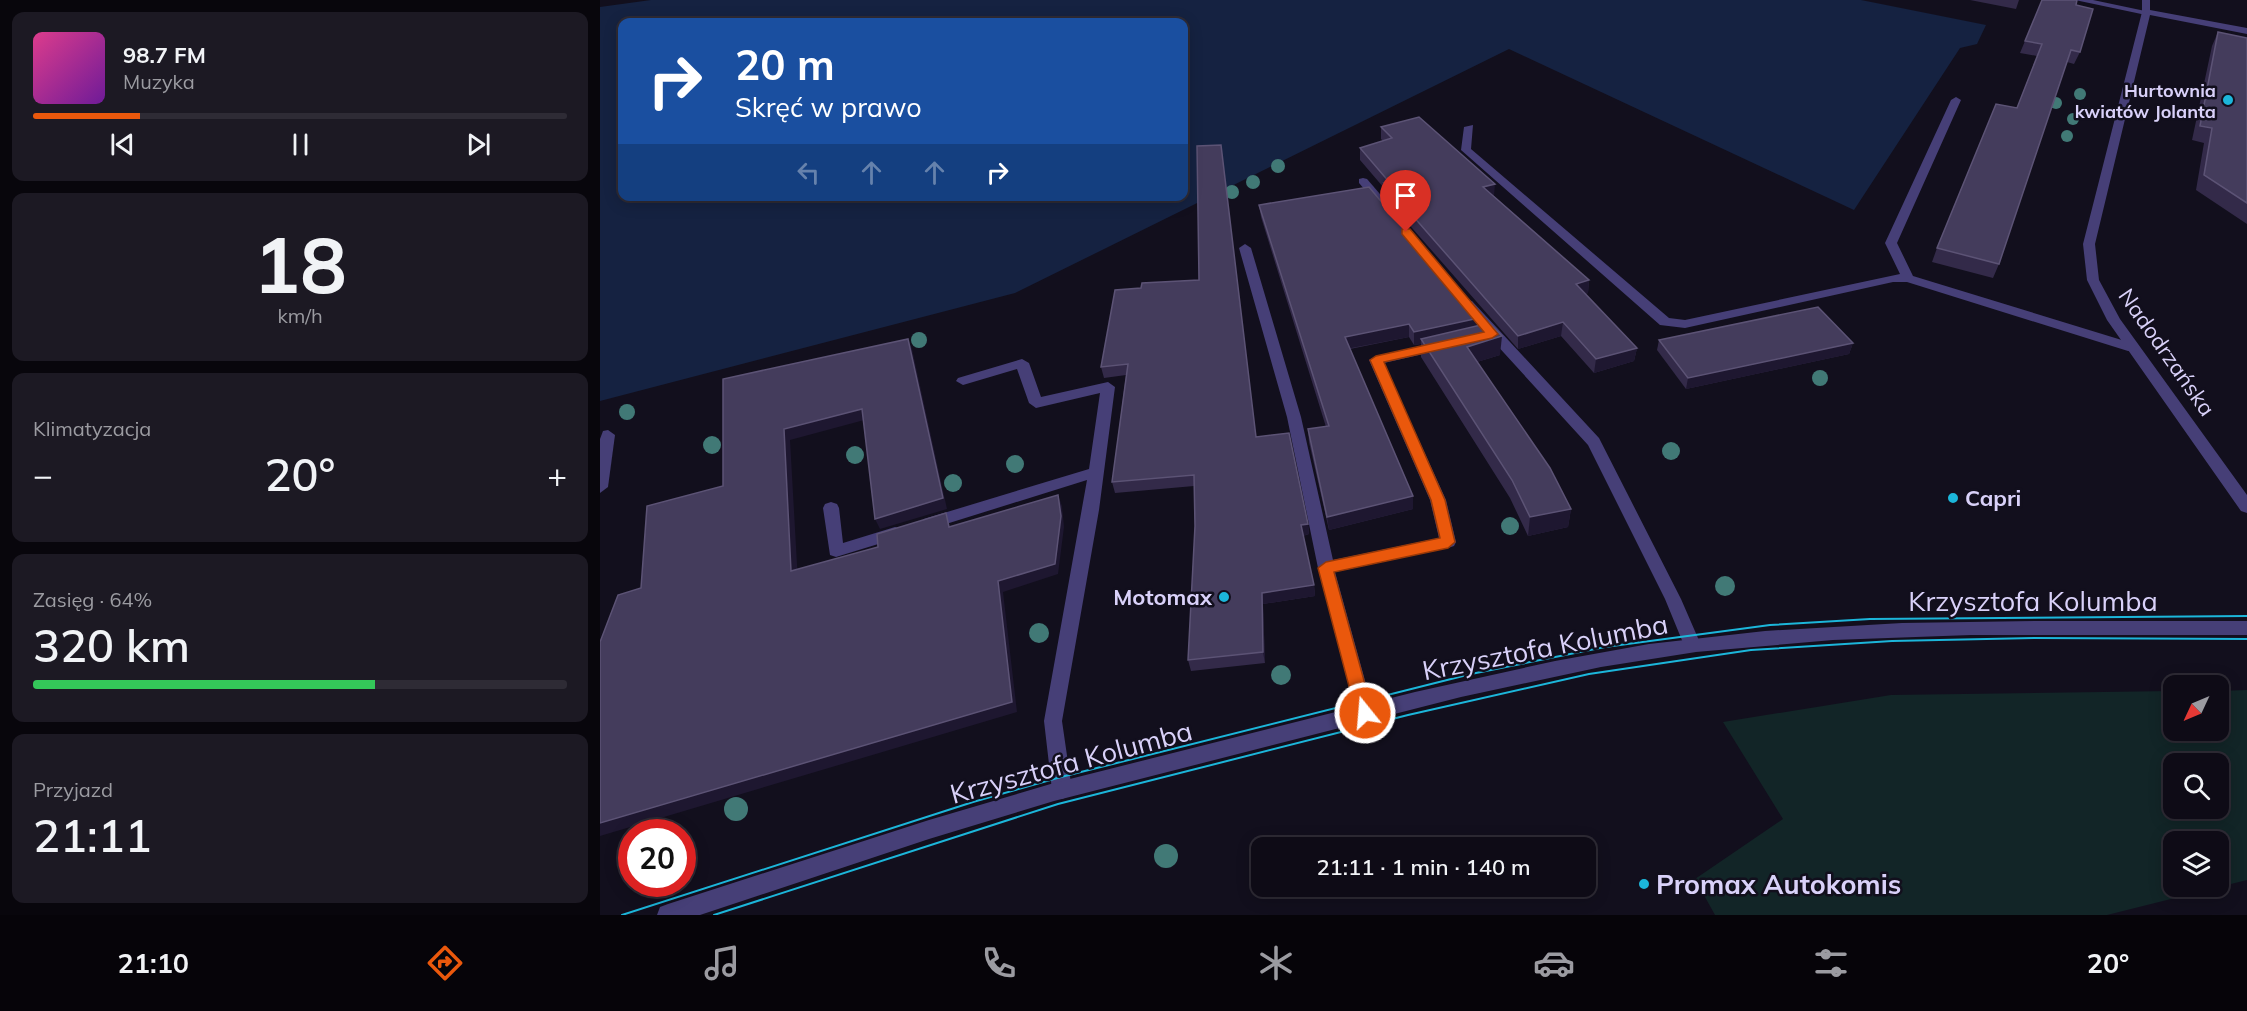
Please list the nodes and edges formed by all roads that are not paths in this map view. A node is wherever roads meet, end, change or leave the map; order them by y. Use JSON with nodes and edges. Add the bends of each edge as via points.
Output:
{"nodes":[{"id":1,"x":2079,"y":0,"type":"edge"},
{"id":2,"x":2146,"y":6,"type":"edge"},
{"id":3,"x":2247,"y":32,"type":"edge"},
{"id":4,"x":1956,"y":100,"type":"dead end"},
{"id":5,"x":1469,"y":127,"type":"dead end"},
{"id":6,"x":1363,"y":181,"type":"dead end"},
{"id":7,"x":1394,"y":217,"type":"edge"},
{"id":8,"x":1245,"y":248,"type":"dead end"},
{"id":9,"x":1908,"y":278,"type":"junction"},
{"id":10,"x":1454,"y":289,"type":"edge"},
{"id":11,"x":1457,"y":342,"type":"edge"},
{"id":12,"x":2133,"y":348,"type":"junction"},
{"id":13,"x":963,"y":381,"type":"dead end"},
{"id":14,"x":608,"y":435,"type":"dead end"},
{"id":15,"x":1096,"y":472,"type":"junction"},
{"id":16,"x":600,"y":487,"type":"edge"},
{"id":17,"x":2247,"y":507,"type":"edge"},
{"id":18,"x":831,"y":508,"type":"dead end"},
{"id":19,"x":1326,"y":568,"type":"junction"},
{"id":20,"x":2247,"y":628,"type":"edge"},
{"id":21,"x":1692,"y":645,"type":"junction"},
{"id":22,"x":1365,"y":713,"type":"junction"},
{"id":23,"x":1062,"y":790,"type":"junction"},
{"id":24,"x":668,"y":915,"type":"edge"}],
"edges":[{"from":1,"to":2,"type":"street"},
{"from":2,"to":3,"type":"street"},
{"from":2,"to":12,"type":"street","name":"Nadodrzańska","via":[[2089,244],[2093,280],[2101,300]]},
{"from":4,"to":9,"type":"street","via":[[1891,243]]},
{"from":5,"to":9,"type":"street","via":[[1466,150],[1665,322],[1685,324],[1893,278]]},
{"from":6,"to":7,"type":"street"},
{"from":8,"to":19,"type":"street","via":[[1294,417]]},
{"from":9,"to":12,"type":"street"},
{"from":10,"to":21,"type":"street","via":[[1486,335],[1594,442]]},
{"from":11,"to":19,"type":"street","via":[[1376,360],[1438,500],[1448,542]]},
{"from":12,"to":17,"type":"street","name":"Nadodrzańska"},
{"from":13,"to":15,"type":"street","via":[[1022,363],[1036,403],[1108,387]]},
{"from":14,"to":16,"type":"street"},
{"from":15,"to":18,"type":"street","via":[[836,551]]},
{"from":15,"to":23,"type":"street","via":[[1053,721]]},
{"from":19,"to":22,"type":"street"},
{"from":20,"to":21,"type":"street","name":"Krzysztofa Kolumba","via":[[1899,628]]},
{"from":21,"to":22,"type":"street","name":"Krzysztofa Kolumba","via":[[1527,674]]},
{"from":22,"to":23,"type":"street","name":"Krzysztofa Kolumba"},
{"from":23,"to":24,"type":"street","name":"Krzysztofa Kolumba"}]}
